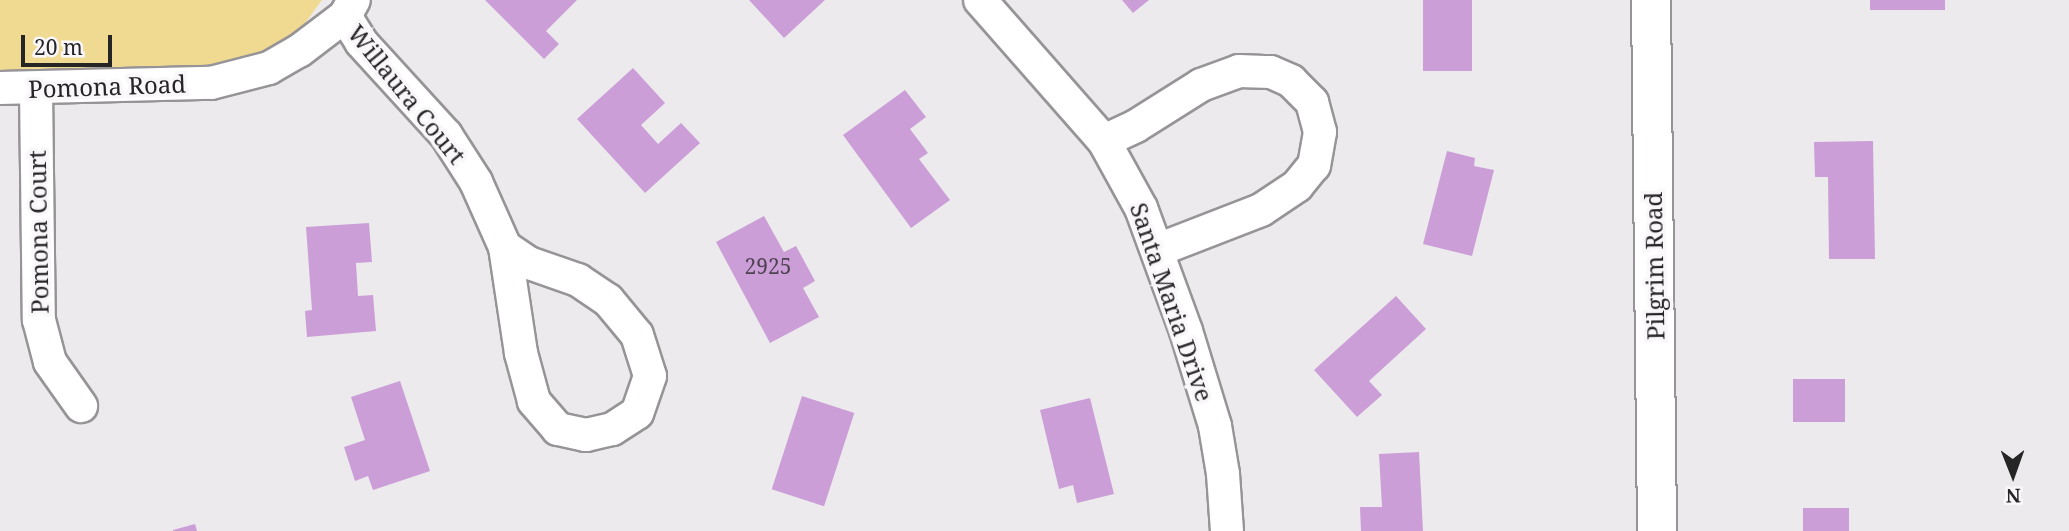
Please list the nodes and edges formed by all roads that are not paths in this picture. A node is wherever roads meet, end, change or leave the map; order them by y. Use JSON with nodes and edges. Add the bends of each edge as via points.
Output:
{"nodes":[{"id":1,"x":980,"y":0,"type":"edge"},
{"id":2,"x":1651,"y":0,"type":"edge"},
{"id":3,"x":349,"y":8,"type":"edge"},
{"id":4,"x":0,"y":88,"type":"edge"},
{"id":5,"x":36,"y":89,"type":"junction"},
{"id":6,"x":1104,"y":141,"type":"junction"},
{"id":7,"x":505,"y":247,"type":"junction"},
{"id":8,"x":1158,"y":250,"type":"junction"},
{"id":9,"x":81,"y":406,"type":"dead end"},
{"id":10,"x":1227,"y":531,"type":"edge"},
{"id":11,"x":1657,"y":531,"type":"edge"}],
"edges":[{"from":1,"to":6,"type":"street","name":"Santa Maria Drive"},
{"from":2,"to":11,"type":"main road","name":"Pilgrim Road"},
{"from":3,"to":5,"type":"street","name":"Pomona Road","via":[[299,51],[269,68],[211,83]]},
{"from":3,"to":7,"type":"street","name":"Willaura Court","via":[[361,42],[446,135],[476,182]]},
{"from":4,"to":5,"type":"street","name":"Pomona Road"},
{"from":5,"to":9,"type":"street","name":"Pomona Court","via":[[38,320],[50,362]]},
{"from":6,"to":8,"type":"street","name":"Santa Maria Drive","via":[[1142,208]]},
{"from":6,"to":8,"type":"street","via":[[1201,85],[1239,71],[1271,72],[1291,81],[1312,102],[1320,132],[1314,165],[1297,186],[1261,210]]},
{"from":7,"to":7,"type":"street","name":"Willaura Court","via":[[521,353],[534,401],[558,429],[586,435],[612,429],[637,413],[650,376],[637,335],[608,300],[578,280],[529,263]]},
{"from":8,"to":10,"type":"street","name":"Santa Maria Drive","via":[[1214,426]]}]}
